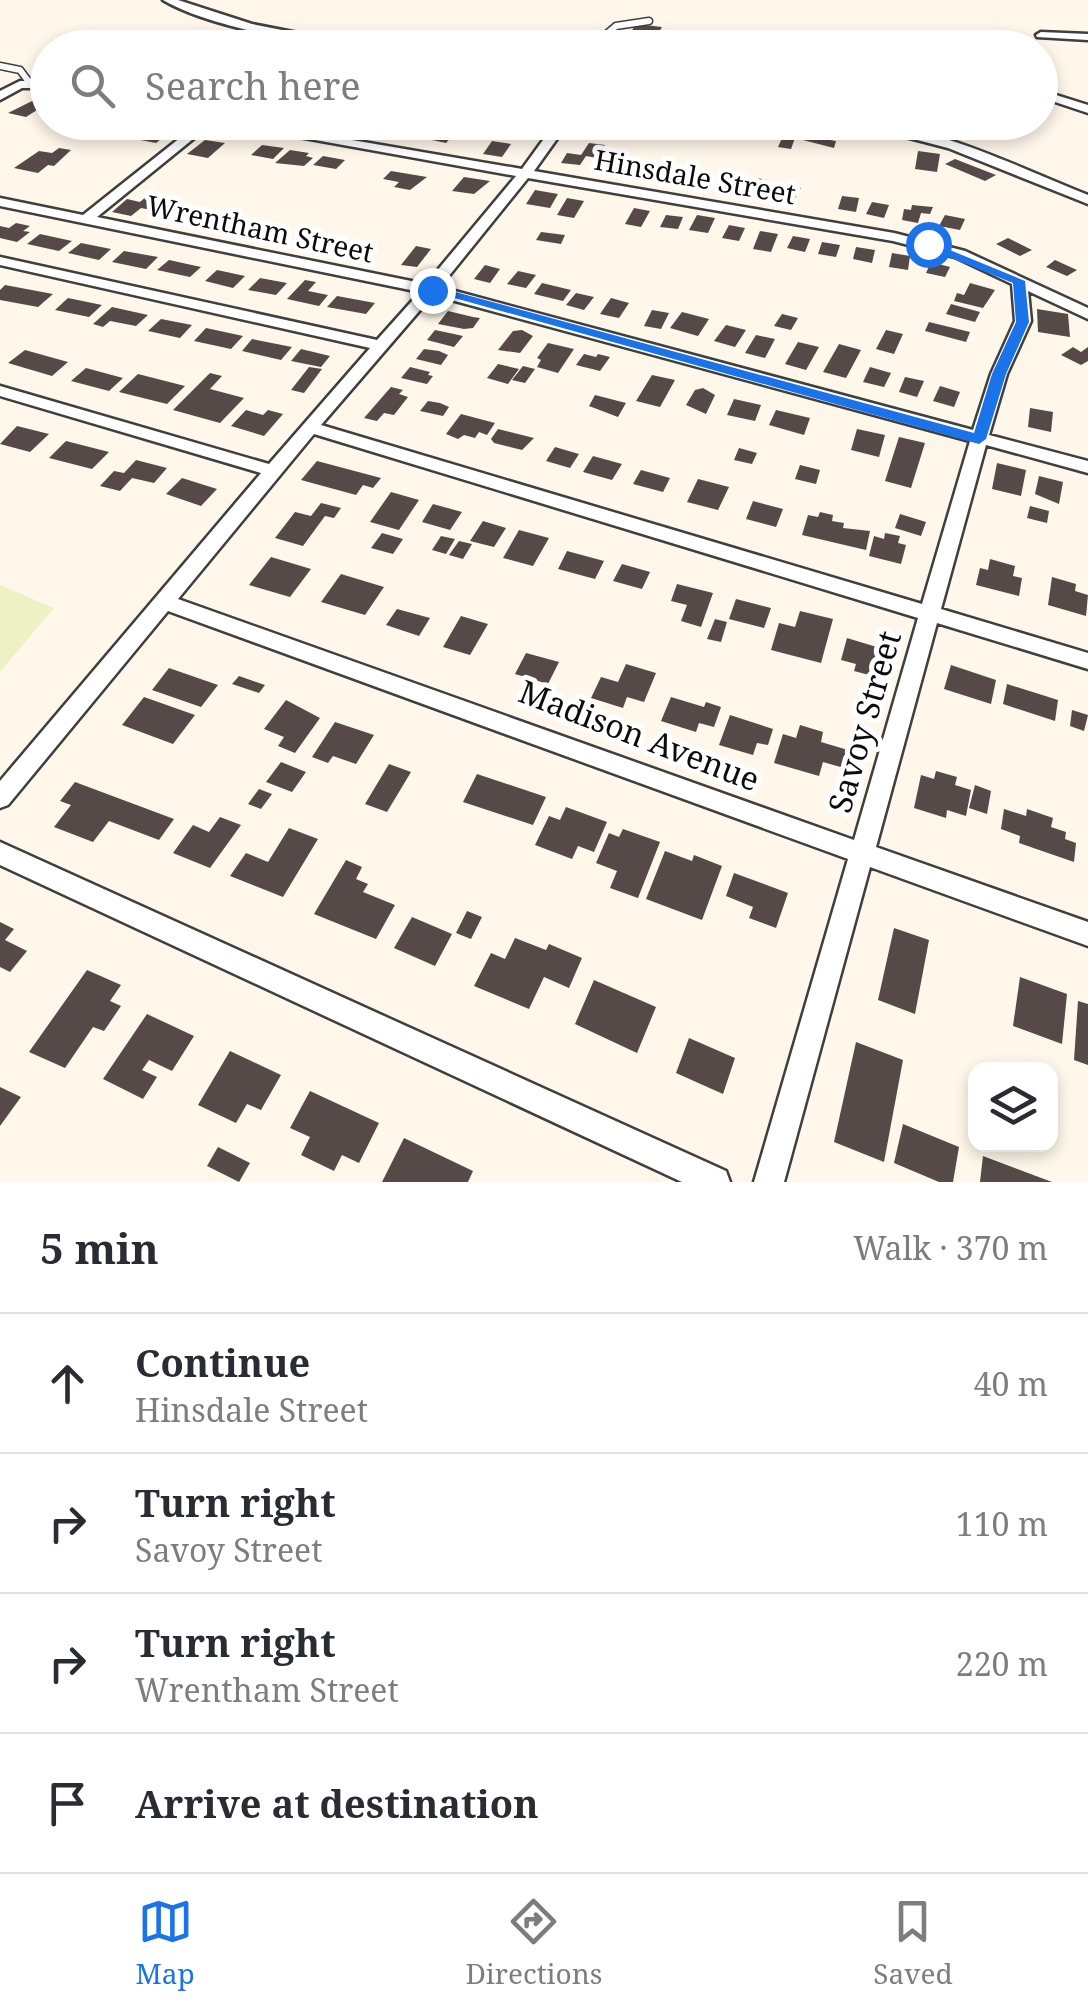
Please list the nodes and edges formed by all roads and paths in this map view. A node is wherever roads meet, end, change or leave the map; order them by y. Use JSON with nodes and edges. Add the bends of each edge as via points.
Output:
{"nodes":[{"id":1,"x":168,"y":0,"type":"edge"},
{"id":2,"x":649,"y":21,"type":"dead end"},
{"id":3,"x":269,"y":30,"type":"edge"},
{"id":4,"x":610,"y":30,"type":"edge"},
{"id":5,"x":1058,"y":35,"type":"edge"},
{"id":6,"x":1088,"y":35,"type":"edge"},
{"id":7,"x":0,"y":66,"type":"edge"},
{"id":8,"x":28,"y":82,"type":"joint"},
{"id":9,"x":0,"y":96,"type":"edge"},
{"id":10,"x":1058,"y":99,"type":"edge"},
{"id":11,"x":1088,"y":108,"type":"edge"},
{"id":12,"x":185,"y":140,"type":"edge"},
{"id":13,"x":327,"y":140,"type":"edge"},
{"id":14,"x":550,"y":140,"type":"edge"},
{"id":15,"x":931,"y":140,"type":"edge"},
{"id":16,"x":527,"y":174,"type":"junction"},
{"id":17,"x":1088,"y":200,"type":"edge"},
{"id":18,"x":0,"y":202,"type":"edge"},
{"id":19,"x":86,"y":219,"type":"junction"},
{"id":20,"x":0,"y":261,"type":"edge"},
{"id":21,"x":1019,"y":281,"type":"junction"},
{"id":22,"x":432,"y":290,"type":"junction"},
{"id":23,"x":1088,"y":314,"type":"edge"},
{"id":24,"x":380,"y":345,"type":"junction"},
{"id":25,"x":0,"y":391,"type":"edge"},
{"id":26,"x":310,"y":426,"type":"junction"},
{"id":27,"x":979,"y":439,"type":"junction"},
{"id":28,"x":1088,"y":466,"type":"edge"},
{"id":29,"x":273,"y":470,"type":"junction"},
{"id":30,"x":165,"y":602,"type":"junction"},
{"id":31,"x":930,"y":614,"type":"junction"},
{"id":32,"x":1088,"y":661,"type":"edge"},
{"id":33,"x":0,"y":798,"type":"edge"},
{"id":34,"x":0,"y":853,"type":"edge"},
{"id":35,"x":862,"y":854,"type":"junction"},
{"id":36,"x":1088,"y":934,"type":"edge"},
{"id":37,"x":715,"y":1182,"type":"edge"},
{"id":38,"x":769,"y":1182,"type":"edge"}],
"edges":[{"from":1,"to":3,"type":"street"},
{"from":2,"to":4,"type":"lane","via":[[629,20]]},
{"from":5,"to":6,"type":"street"},
{"from":7,"to":8,"type":"lane","via":[[20,70]]},
{"from":8,"to":9,"type":"street"},
{"from":10,"to":11,"type":"street"},
{"from":12,"to":19,"type":"street"},
{"from":13,"to":16,"type":"street","name":"Hinsdale Street"},
{"from":14,"to":16,"type":"street"},
{"from":15,"to":17,"type":"street"},
{"from":16,"to":21,"type":"street","name":"Hinsdale Street","via":[[894,237],[960,254]]},
{"from":16,"to":22,"type":"street"},
{"from":18,"to":19,"type":"street","name":"Wrentham Street"},
{"from":19,"to":22,"type":"street","name":"Wrentham Street"},
{"from":20,"to":24,"type":"street"},
{"from":21,"to":23,"type":"street","name":"Hinsdale Street"},
{"from":21,"to":27,"type":"street","name":"Savoy Street","via":[[1023,322]]},
{"from":22,"to":24,"type":"street"},
{"from":22,"to":27,"type":"street","name":"Wrentham Street"},
{"from":24,"to":26,"type":"street"},
{"from":25,"to":29,"type":"street"},
{"from":26,"to":29,"type":"street"},
{"from":26,"to":31,"type":"street"},
{"from":27,"to":28,"type":"street","name":"Wrentham Street"},
{"from":27,"to":31,"type":"street","name":"Savoy Street"},
{"from":29,"to":30,"type":"street"},
{"from":30,"to":33,"type":"street"},
{"from":30,"to":35,"type":"street","name":"Madison Avenue"},
{"from":31,"to":32,"type":"street"},
{"from":31,"to":35,"type":"street","name":"Savoy Street"},
{"from":34,"to":37,"type":"street"},
{"from":35,"to":36,"type":"street","name":"Madison Avenue"},
{"from":35,"to":38,"type":"street","name":"Savoy Street"}]}
